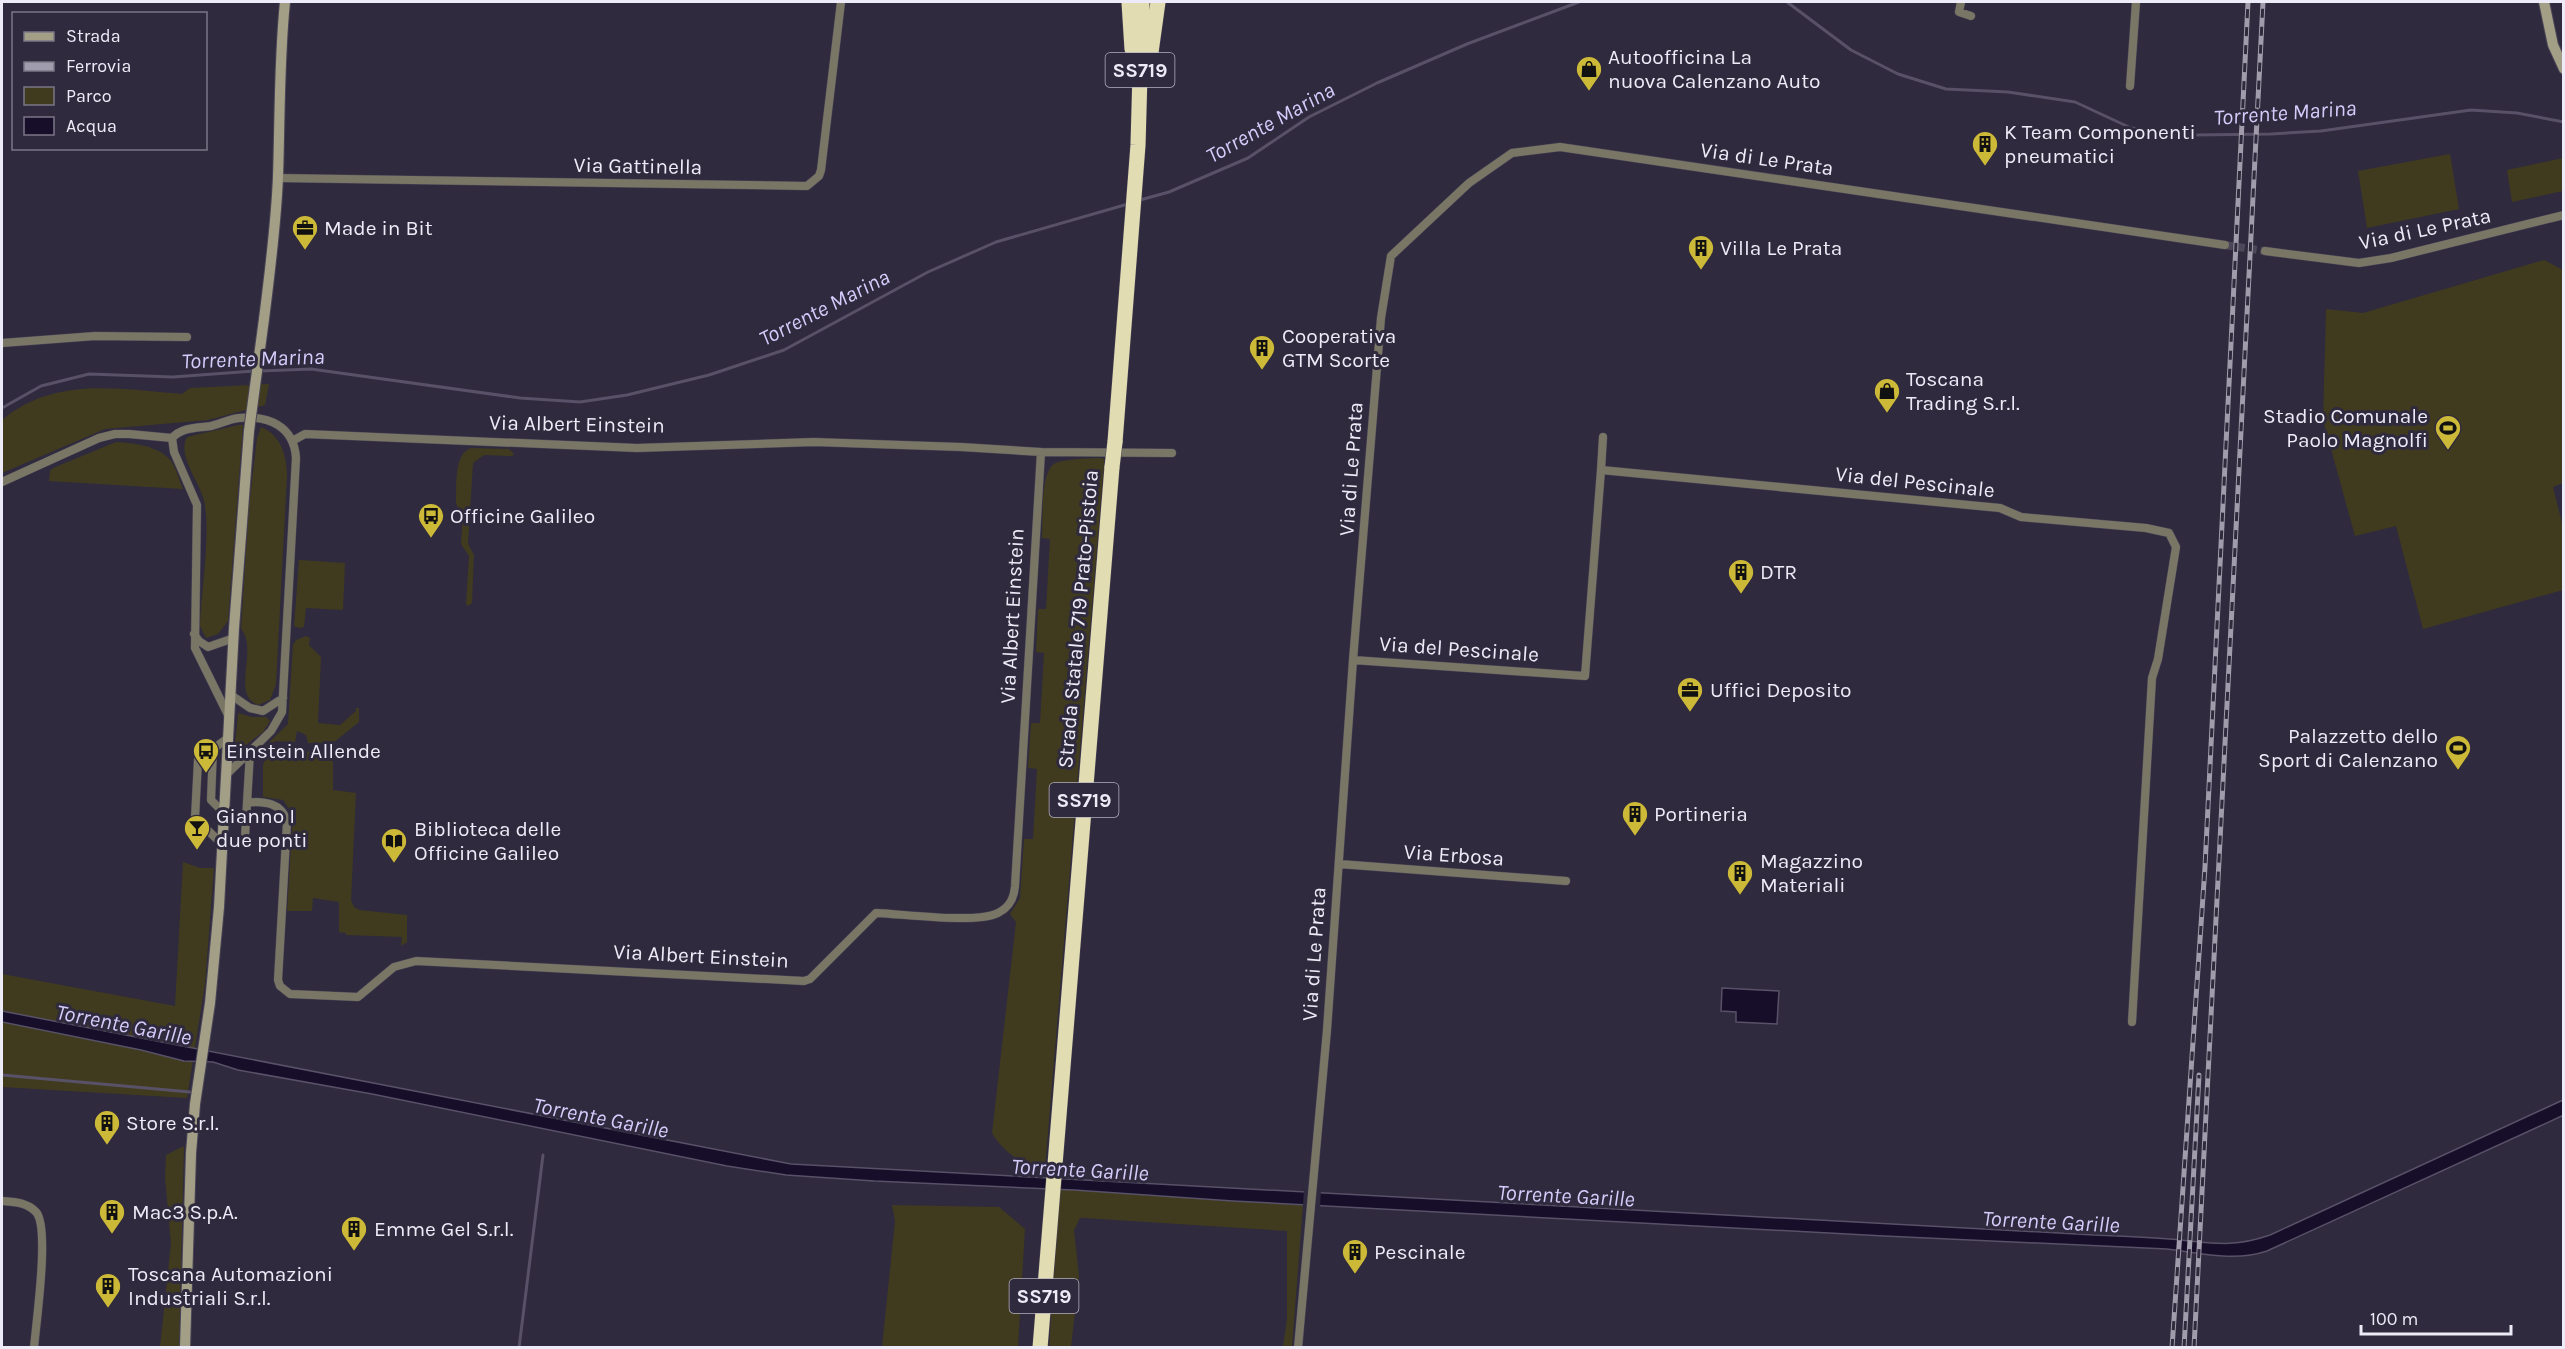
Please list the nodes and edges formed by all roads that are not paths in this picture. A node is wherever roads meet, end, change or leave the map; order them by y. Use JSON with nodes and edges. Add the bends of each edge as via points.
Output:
{"nodes":[{"id":1,"x":285,"y":2,"type":"edge"},
{"id":2,"x":841,"y":2,"type":"edge"},
{"id":3,"x":1129,"y":2,"type":"edge"},
{"id":4,"x":1142,"y":2,"type":"edge"},
{"id":5,"x":1158,"y":2,"type":"edge"},
{"id":6,"x":1961,"y":2,"type":"edge"},
{"id":7,"x":2136,"y":2,"type":"edge"},
{"id":8,"x":2544,"y":2,"type":"edge"},
{"id":9,"x":1971,"y":16,"type":"dead end"},
{"id":10,"x":2564,"y":69,"type":"edge"},
{"id":11,"x":2130,"y":86,"type":"dead end"},
{"id":12,"x":1138,"y":142,"type":"junction"},
{"id":13,"x":278,"y":178,"type":"junction"},
{"id":14,"x":2561,"y":218,"type":"edge"},
{"id":15,"x":2225,"y":244,"type":"tunnel mouth"},
{"id":16,"x":2265,"y":250,"type":"tunnel mouth"},
{"id":17,"x":187,"y":337,"type":"dead end"},
{"id":18,"x":2,"y":343,"type":"edge"},
{"id":19,"x":1603,"y":437,"type":"dead end"},
{"id":20,"x":172,"y":438,"type":"junction"},
{"id":21,"x":294,"y":440,"type":"junction"},
{"id":22,"x":1041,"y":453,"type":"junction"},
{"id":23,"x":1172,"y":453,"type":"dead end"},
{"id":24,"x":1601,"y":470,"type":"junction"},
{"id":25,"x":2,"y":482,"type":"edge"},
{"id":26,"x":194,"y":633,"type":"junction"},
{"id":27,"x":234,"y":638,"type":"junction"},
{"id":28,"x":1353,"y":660,"type":"junction"},
{"id":29,"x":231,"y":695,"type":"junction"},
{"id":30,"x":283,"y":698,"type":"junction"},
{"id":31,"x":230,"y":718,"type":"junction"},
{"id":32,"x":228,"y":738,"type":"junction"},
{"id":33,"x":213,"y":749,"type":"junction"},
{"id":34,"x":250,"y":752,"type":"junction"},
{"id":35,"x":226,"y":775,"type":"junction"},
{"id":36,"x":247,"y":802,"type":"junction"},
{"id":37,"x":224,"y":813,"type":"junction"},
{"id":38,"x":245,"y":837,"type":"dead end"},
{"id":39,"x":223,"y":845,"type":"junction"},
{"id":40,"x":1339,"y":864,"type":"junction"},
{"id":41,"x":1566,"y":881,"type":"dead end"},
{"id":42,"x":2132,"y":1022,"type":"dead end"},
{"id":43,"x":2,"y":1201,"type":"edge"},
{"id":44,"x":34,"y":1347,"type":"edge"},
{"id":45,"x":185,"y":1347,"type":"edge"},
{"id":46,"x":1040,"y":1347,"type":"edge"},
{"id":47,"x":1298,"y":1347,"type":"edge"}],
"edges":[{"from":1,"to":13,"type":"street"},
{"from":2,"to":13,"type":"street","name":"Via Gattinella","via":[[821,170],[807,186]]},
{"from":3,"to":12,"type":"highway"},
{"from":4,"to":12,"type":"highway","name":"Strada Statale 719 Prato-Pistoia","number":"SS719"},
{"from":5,"to":12,"type":"highway"},
{"from":6,"to":9,"type":"street","via":[[1959,12]]},
{"from":7,"to":11,"type":"street"},
{"from":8,"to":10,"type":"street","via":[[2553,45]]},
{"from":12,"to":46,"type":"highway","name":"Strada Statale 719 Prato-Pistoia","number":"SS719","bridge":true},
{"from":13,"to":27,"type":"street","bridge":true,"via":[[273,253],[249,432]]},
{"from":14,"to":16,"type":"street","name":"Via di Le Prata","via":[[2359,263]]},
{"from":15,"to":28,"type":"street","name":"Via di Le Prata","via":[[1560,147],[1512,153],[1469,183],[1391,256],[1382,303]]},
{"from":17,"to":18,"type":"street","via":[[94,336]]},
{"from":19,"to":24,"type":"street"},
{"from":20,"to":21,"type":"street","via":[[188,429],[241,418],[276,424]]},
{"from":20,"to":25,"type":"street","via":[[107,436]]},
{"from":20,"to":26,"type":"street","via":[[174,452],[197,505]]},
{"from":21,"to":22,"type":"street","name":"Via Albert Einstein","via":[[305,434],[637,448],[814,442]]},
{"from":21,"to":30,"type":"street"},
{"from":22,"to":23,"type":"street","name":"Via Albert Einstein"},
{"from":22,"to":36,"type":"street","name":"Via Albert Einstein","via":[[1014,894],[999,913],[982,918],[876,913],[804,981],[416,961],[394,967],[358,997],[290,994],[278,980],[287,822],[285,814],[269,802]]},
{"from":24,"to":28,"type":"street","name":"Via del Pescinale","via":[[1586,676]]},
{"from":24,"to":42,"type":"street","name":"Via del Pescinale","via":[[2000,508],[2020,517],[2169,533],[2176,547],[2152,678]]},
{"from":26,"to":27,"type":"street","via":[[208,646]]},
{"from":26,"to":31,"type":"street","via":[[196,653]]},
{"from":27,"to":29,"type":"street"},
{"from":28,"to":40,"type":"street","name":"Via di Le Prata"},
{"from":29,"to":30,"type":"street","via":[[250,708],[263,711]]},
{"from":29,"to":31,"type":"street"},
{"from":30,"to":34,"type":"street","via":[[276,725]]},
{"from":31,"to":32,"type":"street"},
{"from":32,"to":33,"type":"street"},
{"from":32,"to":35,"type":"street"},
{"from":33,"to":37,"type":"street","via":[[211,800]]},
{"from":33,"to":39,"type":"street","via":[[198,760],[195,818]]},
{"from":34,"to":35,"type":"street"},
{"from":34,"to":36,"type":"street"},
{"from":35,"to":37,"type":"street"},
{"from":36,"to":38,"type":"street"},
{"from":37,"to":39,"type":"street"},
{"from":39,"to":45,"type":"street","via":[[210,1003],[191,1153]]},
{"from":40,"to":41,"type":"street","name":"Via Erbosa"},
{"from":40,"to":47,"type":"street","name":"Via di Le Prata"},
{"from":43,"to":44,"type":"street","via":[[30,1207],[42,1223]]}]}
